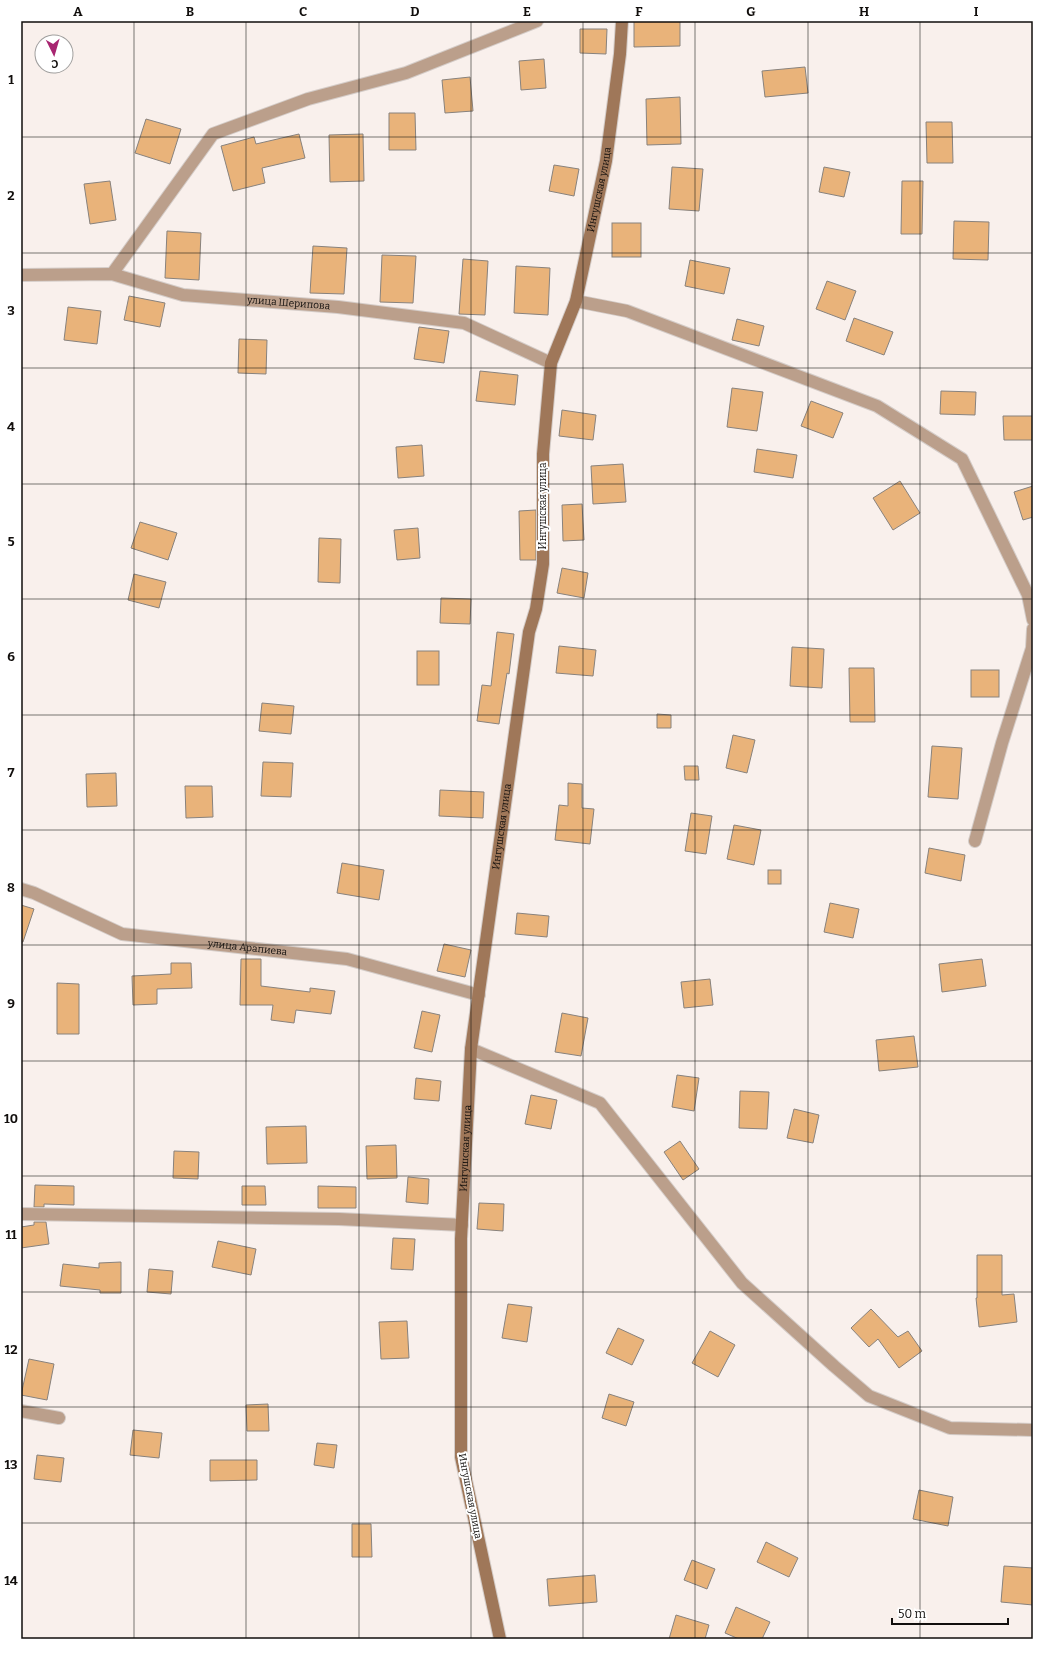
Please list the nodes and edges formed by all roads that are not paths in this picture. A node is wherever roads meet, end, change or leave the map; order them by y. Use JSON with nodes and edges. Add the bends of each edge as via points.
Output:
{"nodes":[{"id":1,"x":537,"y":21,"type":"edge"},
{"id":2,"x":622,"y":21,"type":"edge"},
{"id":3,"x":112,"y":274,"type":"junction"},
{"id":4,"x":21,"y":275,"type":"edge"},
{"id":5,"x":576,"y":302,"type":"junction"},
{"id":6,"x":551,"y":363,"type":"junction"},
{"id":7,"x":1033,"y":620,"type":"edge"},
{"id":8,"x":1033,"y":629,"type":"edge"},
{"id":9,"x":975,"y":841,"type":"dead end"},
{"id":10,"x":21,"y":889,"type":"edge"},
{"id":11,"x":479,"y":994,"type":"junction"},
{"id":12,"x":471,"y":1049,"type":"junction"},
{"id":13,"x":21,"y":1214,"type":"edge"},
{"id":14,"x":462,"y":1225,"type":"junction"},
{"id":15,"x":21,"y":1411,"type":"edge"},
{"id":16,"x":59,"y":1418,"type":"dead end"},
{"id":17,"x":1033,"y":1430,"type":"edge"},
{"id":18,"x":500,"y":1639,"type":"edge"}],
"edges":[{"from":1,"to":3,"type":"street","via":[[406,73],[308,99],[213,134]]},
{"from":2,"to":5,"type":"street","name":"Ингушская улица","via":[[606,162]]},
{"from":3,"to":4,"type":"street","name":"улица Шерипова"},
{"from":3,"to":6,"type":"street","name":"улица Шерипова","via":[[182,295],[338,307],[464,323]]},
{"from":5,"to":6,"type":"street","name":"Ингушская улица"},
{"from":5,"to":7,"type":"street","via":[[627,311],[877,406],[962,459],[1028,595]]},
{"from":6,"to":11,"type":"street","name":"Ингушская улица","via":[[543,454],[542,564],[536,608],[529,632]]},
{"from":8,"to":9,"type":"street","via":[[1032,648]]},
{"from":10,"to":11,"type":"street","name":"улица Арапиева","via":[[122,934],[347,959]]},
{"from":11,"to":12,"type":"street","name":"Ингушская улица"},
{"from":12,"to":14,"type":"street","name":"Ингушская улица"},
{"from":12,"to":17,"type":"street","via":[[600,1103],[742,1282],[869,1396],[950,1428]]},
{"from":13,"to":14,"type":"street","via":[[339,1219]]},
{"from":14,"to":18,"type":"street","name":"Ингушская улица","via":[[460,1458]]},
{"from":15,"to":16,"type":"street"}]}
